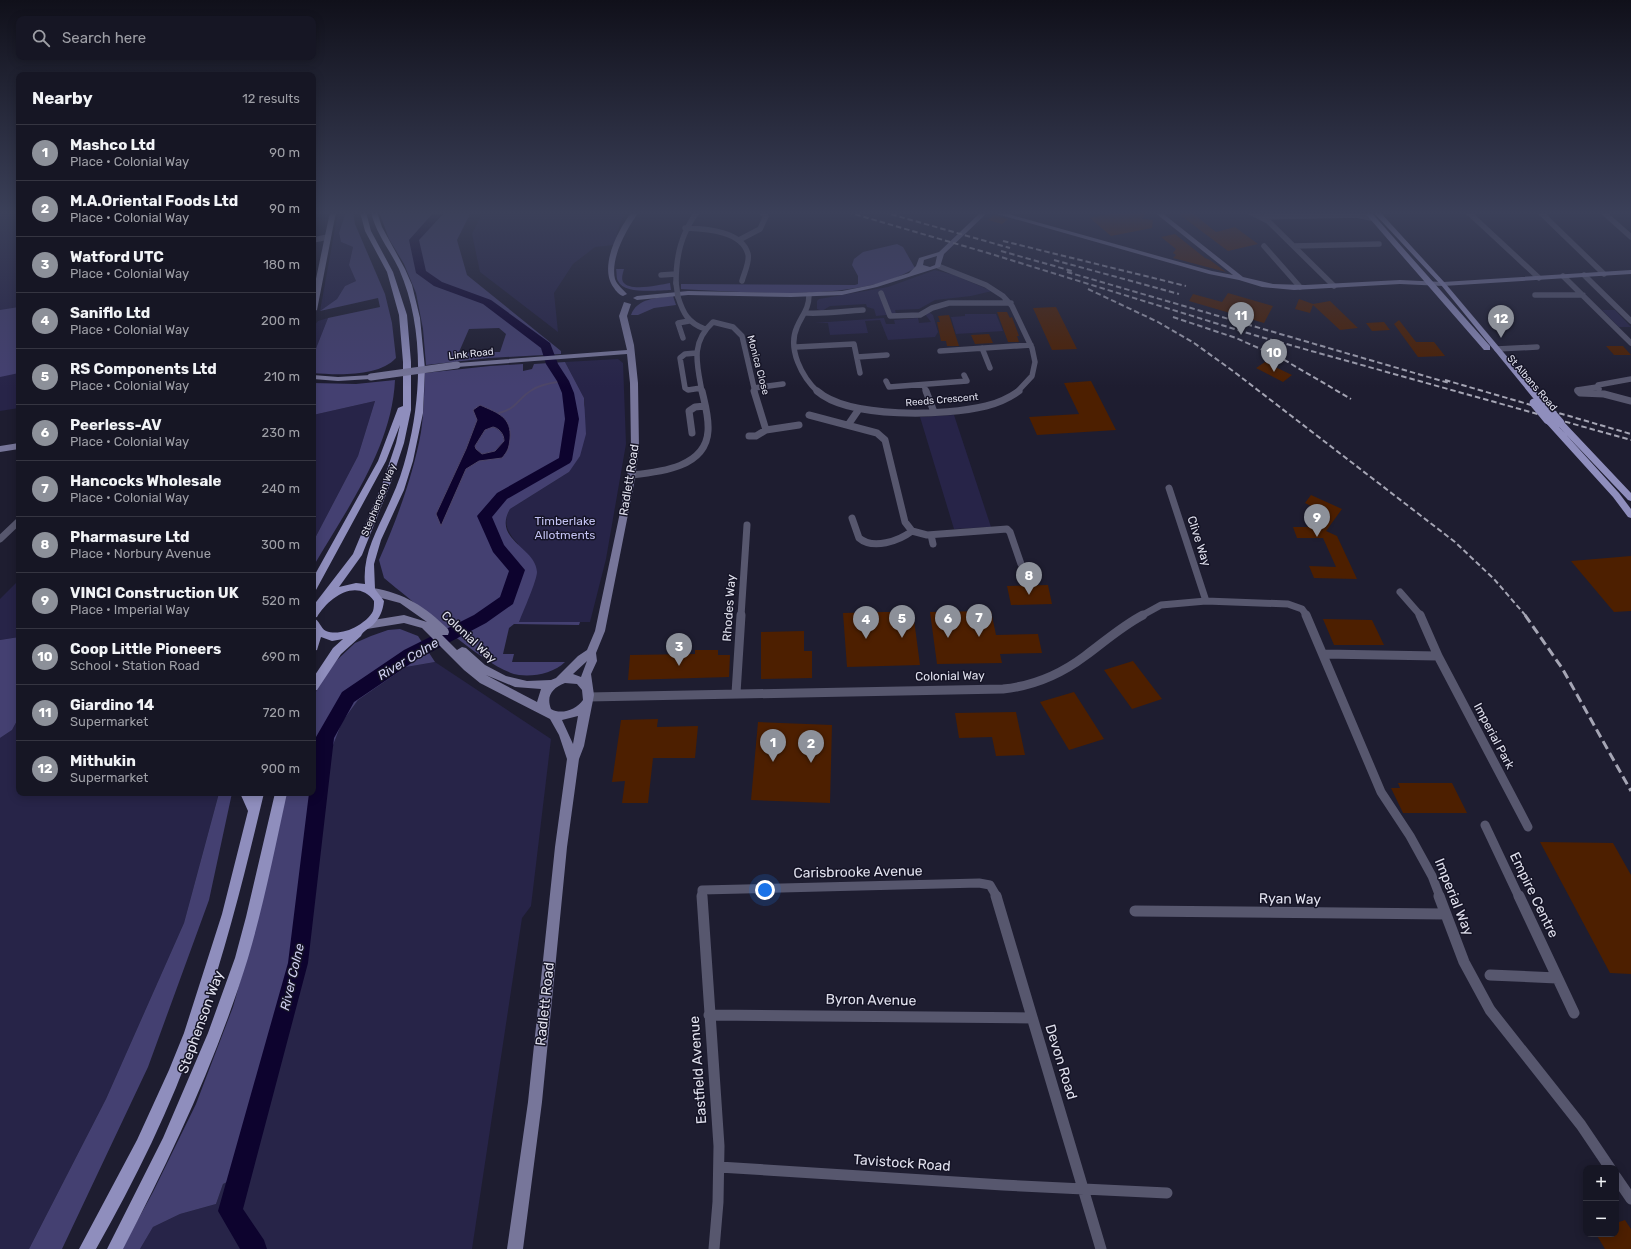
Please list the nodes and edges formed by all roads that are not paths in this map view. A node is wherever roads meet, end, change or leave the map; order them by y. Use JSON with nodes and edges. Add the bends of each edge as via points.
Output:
{"nodes":[{"id":1,"x":319,"y":270,"type":"edge"},
{"id":2,"x":389,"y":270,"type":"edge"},
{"id":3,"x":402,"y":270,"type":"edge"},
{"id":4,"x":612,"y":270,"type":"edge"},
{"id":5,"x":676,"y":270,"type":"edge"},
{"id":6,"x":745,"y":270,"type":"edge"},
{"id":7,"x":917,"y":270,"type":"edge"},
{"id":8,"x":952,"y":270,"type":"edge"},
{"id":9,"x":1201,"y":270,"type":"edge"},
{"id":10,"x":1223,"y":270,"type":"edge"},
{"id":11,"x":1224,"y":270,"type":"junction"},
{"id":12,"x":1285,"y":270,"type":"edge"},
{"id":13,"x":1318,"y":270,"type":"edge"},
{"id":14,"x":1423,"y":270,"type":"edge"},
{"id":15,"x":1425,"y":270,"type":"edge"},
{"id":16,"x":1531,"y":270,"type":"edge"},
{"id":17,"x":1600,"y":270,"type":"edge"},
{"id":18,"x":1631,"y":272,"type":"edge"},
{"id":19,"x":676,"y":274,"type":"junction"},
{"id":20,"x":1604,"y":274,"type":"junction"},
{"id":21,"x":661,"y":275,"type":"dead end"},
{"id":22,"x":1584,"y":275,"type":"junction"},
{"id":23,"x":1563,"y":276,"type":"junction"},
{"id":24,"x":1241,"y":278,"type":"junction"},
{"id":25,"x":1539,"y":278,"type":"junction"},
{"id":26,"x":316,"y":282,"type":"edge"},
{"id":27,"x":742,"y":282,"type":"dead end"},
{"id":28,"x":1436,"y":285,"type":"junction"},
{"id":29,"x":1334,"y":286,"type":"junction"},
{"id":30,"x":1300,"y":288,"type":"junction"},
{"id":31,"x":881,"y":293,"type":"dead end"},
{"id":32,"x":810,"y":295,"type":"junction"},
{"id":33,"x":1535,"y":295,"type":"dead end"},
{"id":34,"x":1583,"y":295,"type":"junction"},
{"id":35,"x":622,"y":300,"type":"junction"},
{"id":36,"x":1010,"y":303,"type":"junction"},
{"id":37,"x":863,"y":310,"type":"dead end"},
{"id":38,"x":807,"y":313,"type":"junction"},
{"id":39,"x":1624,"y":314,"type":"junction"},
{"id":40,"x":1631,"y":314,"type":"edge"},
{"id":41,"x":1631,"y":321,"type":"edge"},
{"id":42,"x":688,"y":322,"type":"junction"},
{"id":43,"x":705,"y":329,"type":"junction"},
{"id":44,"x":683,"y":338,"type":"dead end"},
{"id":45,"x":1631,"y":343,"type":"edge"},
{"id":46,"x":1031,"y":345,"type":"junction"},
{"id":47,"x":796,"y":347,"type":"junction"},
{"id":48,"x":1537,"y":347,"type":"dead end"},
{"id":49,"x":982,"y":348,"type":"junction"},
{"id":50,"x":1497,"y":349,"type":"junction"},
{"id":51,"x":940,"y":351,"type":"dead end"},
{"id":52,"x":630,"y":352,"type":"junction"},
{"id":53,"x":696,"y":353,"type":"junction"},
{"id":54,"x":887,"y":355,"type":"dead end"},
{"id":55,"x":857,"y":357,"type":"junction"},
{"id":56,"x":990,"y":368,"type":"dead end"},
{"id":57,"x":860,"y":373,"type":"dead end"},
{"id":58,"x":964,"y":375,"type":"dead end"},
{"id":59,"x":316,"y":377,"type":"edge"},
{"id":60,"x":1631,"y":379,"type":"edge"},
{"id":61,"x":886,"y":381,"type":"dead end"},
{"id":62,"x":783,"y":384,"type":"dead end"},
{"id":63,"x":924,"y":385,"type":"junction"},
{"id":64,"x":1597,"y":387,"type":"junction"},
{"id":65,"x":701,"y":388,"type":"junction"},
{"id":66,"x":754,"y":388,"type":"junction"},
{"id":67,"x":1604,"y":394,"type":"junction"},
{"id":68,"x":406,"y":395,"type":"junction"},
{"id":69,"x":1631,"y":401,"type":"edge"},
{"id":70,"x":705,"y":406,"type":"junction"},
{"id":71,"x":859,"y":409,"type":"junction"},
{"id":72,"x":934,"y":412,"type":"junction"},
{"id":73,"x":809,"y":415,"type":"dead end"},
{"id":74,"x":799,"y":425,"type":"dead end"},
{"id":75,"x":848,"y":426,"type":"junction"},
{"id":76,"x":766,"y":430,"type":"junction"},
{"id":77,"x":692,"y":433,"type":"dead end"},
{"id":78,"x":750,"y":436,"type":"dead end"},
{"id":79,"x":16,"y":446,"type":"edge"},
{"id":80,"x":0,"y":449,"type":"edge"},
{"id":81,"x":632,"y":474,"type":"junction"},
{"id":82,"x":1169,"y":488,"type":"dead end"},
{"id":83,"x":1631,"y":498,"type":"edge"},
{"id":84,"x":1631,"y":515,"type":"edge"},
{"id":85,"x":852,"y":518,"type":"dead end"},
{"id":86,"x":16,"y":524,"type":"edge"},
{"id":87,"x":747,"y":525,"type":"dead end"},
{"id":88,"x":912,"y":531,"type":"junction"},
{"id":89,"x":931,"y":535,"type":"junction"},
{"id":90,"x":0,"y":539,"type":"edge"},
{"id":91,"x":933,"y":544,"type":"dead end"},
{"id":92,"x":1021,"y":564,"type":"dead end"},
{"id":93,"x":316,"y":582,"type":"edge"},
{"id":94,"x":371,"y":591,"type":"junction"},
{"id":95,"x":1400,"y":592,"type":"dead end"},
{"id":96,"x":1206,"y":601,"type":"junction"},
{"id":97,"x":321,"y":602,"type":"junction"},
{"id":98,"x":1288,"y":604,"type":"joint"},
{"id":99,"x":316,"y":610,"type":"edge"},
{"id":100,"x":365,"y":626,"type":"junction"},
{"id":101,"x":434,"y":626,"type":"junction"},
{"id":102,"x":316,"y":627,"type":"edge"},
{"id":103,"x":591,"y":653,"type":"junction"},
{"id":104,"x":460,"y":654,"type":"junction"},
{"id":105,"x":1324,"y":654,"type":"junction"},
{"id":106,"x":1438,"y":656,"type":"junction"},
{"id":107,"x":316,"y":682,"type":"edge"},
{"id":108,"x":556,"y":682,"type":"junction"},
{"id":109,"x":736,"y":693,"type":"junction"},
{"id":110,"x":587,"y":697,"type":"junction"},
{"id":111,"x":550,"y":714,"type":"junction"},
{"id":112,"x":573,"y":759,"type":"junction"},
{"id":113,"x":247,"y":796,"type":"edge"},
{"id":114,"x":257,"y":796,"type":"edge"},
{"id":115,"x":280,"y":796,"type":"edge"},
{"id":116,"x":254,"y":812,"type":"junction"},
{"id":117,"x":1484,"y":825,"type":"dead end"},
{"id":118,"x":1528,"y":827,"type":"dead end"},
{"id":119,"x":990,"y":885,"type":"joint"},
{"id":120,"x":702,"y":890,"type":"joint"},
{"id":121,"x":1135,"y":911,"type":"dead end"},
{"id":122,"x":1446,"y":914,"type":"junction"},
{"id":123,"x":1490,"y":974,"type":"dead end"},
{"id":124,"x":1557,"y":978,"type":"junction"},
{"id":125,"x":1574,"y":1013,"type":"dead end"},
{"id":126,"x":709,"y":1015,"type":"junction"},
{"id":127,"x":1032,"y":1018,"type":"junction"},
{"id":128,"x":1608,"y":1165,"type":"edge"},
{"id":129,"x":719,"y":1167,"type":"junction"},
{"id":130,"x":1619,"y":1181,"type":"edge"},
{"id":131,"x":1083,"y":1188,"type":"junction"},
{"id":132,"x":1167,"y":1193,"type":"dead end"},
{"id":133,"x":1631,"y":1199,"type":"edge"},
{"id":134,"x":87,"y":1249,"type":"edge"},
{"id":135,"x":114,"y":1249,"type":"edge"},
{"id":136,"x":515,"y":1249,"type":"edge"},
{"id":137,"x":714,"y":1249,"type":"edge"},
{"id":138,"x":1101,"y":1249,"type":"edge"}],
"edges":[{"from":1,"to":26,"type":"street"},
{"from":2,"to":68,"type":"main road","name":"Stephenson Way","via":[[399,300],[407,346]]},
{"from":3,"to":94,"type":"main road","name":"Stephenson Way","via":[[418,330],[421,360],[420,402],[415,436],[403,480],[369,562]]},
{"from":4,"to":35,"type":"street","via":[[612,278]]},
{"from":5,"to":19,"type":"street"},
{"from":6,"to":27,"type":"street"},
{"from":7,"to":32,"type":"street","via":[[894,281],[866,289]]},
{"from":8,"to":36,"type":"street","name":"Reeds Crescent","via":[[997,290]]},
{"from":9,"to":10,"type":"street","via":[[1211,273]]},
{"from":11,"to":24,"type":"street"},
{"from":11,"to":24,"type":"street"},
{"from":11,"to":28,"type":"street","via":[[1235,281],[1244,285],[1276,292]]},
{"from":12,"to":30,"type":"street"},
{"from":13,"to":29,"type":"street"},
{"from":14,"to":28,"type":"main road","name":"St Albans Road"},
{"from":15,"to":28,"type":"main road","name":"St Albans Road"},
{"from":16,"to":25,"type":"street"},
{"from":17,"to":20,"type":"street"},
{"from":18,"to":20,"type":"street"},
{"from":19,"to":21,"type":"street"},
{"from":19,"to":42,"type":"street","bridge":true,"via":[[678,297]]},
{"from":20,"to":22,"type":"street"},
{"from":22,"to":23,"type":"street"},
{"from":22,"to":39,"type":"street"},
{"from":23,"to":25,"type":"street"},
{"from":23,"to":34,"type":"street"},
{"from":24,"to":30,"type":"street","via":[[1268,287]]},
{"from":25,"to":28,"type":"street"},
{"from":28,"to":29,"type":"street"},
{"from":28,"to":50,"type":"main road","name":"St Albans Road"},
{"from":28,"to":84,"type":"main road","name":"St Albans Road","bridge":true,"via":[[1456,312]]},
{"from":29,"to":30,"type":"street"},
{"from":31,"to":36,"type":"street","via":[[890,316],[920,315],[932,308],[949,304]]},
{"from":32,"to":35,"type":"street","via":[[677,293],[637,298],[634,302]]},
{"from":32,"to":38,"type":"street","name":"Reeds Crescent"},
{"from":33,"to":34,"type":"street"},
{"from":34,"to":45,"type":"street"},
{"from":35,"to":52,"type":"street","name":"Radlett Road"},
{"from":36,"to":46,"type":"street","name":"Reeds Crescent"},
{"from":37,"to":38,"type":"street"},
{"from":38,"to":47,"type":"street","name":"Reeds Crescent","via":[[795,331]]},
{"from":39,"to":40,"type":"street"},
{"from":39,"to":41,"type":"street"},
{"from":42,"to":43,"type":"street"},
{"from":42,"to":44,"type":"street","via":[[678,323]]},
{"from":43,"to":53,"type":"street"},
{"from":43,"to":66,"type":"street","name":"Monica Close","via":[[713,322],[733,327],[742,336]]},
{"from":46,"to":49,"type":"street"},
{"from":46,"to":72,"type":"street","name":"Reeds Crescent","via":[[1036,358],[1036,373],[1023,388],[1004,400],[976,409]]},
{"from":47,"to":55,"type":"street","via":[[854,344]]},
{"from":47,"to":71,"type":"street","name":"Reeds Crescent","via":[[798,365],[811,385],[832,399]]},
{"from":48,"to":50,"type":"street"},
{"from":49,"to":51,"type":"street"},
{"from":49,"to":56,"type":"street"},
{"from":50,"to":83,"type":"main road","name":"St Albans Road","bridge":true,"via":[[1545,407]]},
{"from":52,"to":59,"type":"street","name":"Link Road","bridge":true,"via":[[457,365],[371,377]]},
{"from":52,"to":81,"type":"street","name":"Radlett Road","via":[[636,435]]},
{"from":53,"to":65,"type":"street"},
{"from":53,"to":65,"type":"street","via":[[685,354],[680,358],[685,388]]},
{"from":54,"to":55,"type":"street"},
{"from":55,"to":57,"type":"street"},
{"from":58,"to":63,"type":"street","via":[[967,381]]},
{"from":60,"to":64,"type":"street"},
{"from":61,"to":63,"type":"street","via":[[889,387]]},
{"from":62,"to":66,"type":"street"},
{"from":63,"to":72,"type":"street"},
{"from":64,"to":67,"type":"street"},
{"from":64,"to":67,"type":"street","via":[[1577,390],[1580,393]]},
{"from":65,"to":70,"type":"street"},
{"from":66,"to":76,"type":"street","name":"Monica Close"},
{"from":67,"to":69,"type":"street"},
{"from":68,"to":93,"type":"main road","name":"Stephenson Way","via":[[382,461]]},
{"from":68,"to":97,"type":"main road","name":"Stephenson Way","via":[[407,410],[400,443],[357,555]]},
{"from":70,"to":77,"type":"street","via":[[695,407],[689,411]]},
{"from":70,"to":81,"type":"street","via":[[708,421],[707,438],[697,454],[672,468]]},
{"from":71,"to":72,"type":"street","name":"Reeds Crescent","via":[[895,414]]},
{"from":71,"to":75,"type":"street"},
{"from":73,"to":75,"type":"street"},
{"from":74,"to":76,"type":"street"},
{"from":75,"to":88,"type":"street","via":[[876,434],[885,440],[904,522]]},
{"from":76,"to":78,"type":"street","via":[[756,436]]},
{"from":79,"to":80,"type":"street"},
{"from":81,"to":103,"type":"street","name":"Radlett Road","via":[[600,632]]},
{"from":82,"to":96,"type":"street","name":"Clive Way"},
{"from":85,"to":88,"type":"street","via":[[858,538],[862,541],[891,542],[900,540]]},
{"from":86,"to":90,"type":"street"},
{"from":87,"to":109,"type":"street","name":"Rhodes Way"},
{"from":88,"to":89,"type":"street"},
{"from":89,"to":91,"type":"street"},
{"from":89,"to":92,"type":"street","via":[[1007,529]]},
{"from":94,"to":97,"type":"main road","via":[[348,588],[334,593]]},
{"from":94,"to":100,"type":"main road","name":"Stephenson Way","via":[[377,596],[379,604],[374,618]]},
{"from":94,"to":101,"type":"street","name":"Colonial Way","via":[[389,593],[411,603]]},
{"from":95,"to":106,"type":"street","name":"Imperial Park","via":[[1423,618]]},
{"from":96,"to":98,"type":"street","name":"Colonial Way"},
{"from":96,"to":109,"type":"street","name":"Colonial Way","via":[[1161,605],[1129,622],[1079,661],[1059,673],[1021,687]]},
{"from":97,"to":99,"type":"main road","name":"Stephenson Way"},
{"from":98,"to":105,"type":"street","name":"Imperial Way","via":[[1302,608],[1309,618]]},
{"from":100,"to":101,"type":"street","name":"Colonial Way","via":[[404,620]]},
{"from":100,"to":102,"type":"main road","via":[[338,636],[322,634]]},
{"from":100,"to":107,"type":"main road","via":[[337,651]]},
{"from":101,"to":104,"type":"street","name":"Colonial Way"},
{"from":103,"to":108,"type":"street","name":"Radlett Road"},
{"from":103,"to":110,"type":"street","name":"Radlett Road","via":[[592,661],[586,674]]},
{"from":104,"to":108,"type":"street","name":"Colonial Way","via":[[497,678],[522,685]]},
{"from":104,"to":111,"type":"street","name":"Colonial Way","via":[[484,680]]},
{"from":105,"to":106,"type":"street"},
{"from":105,"to":122,"type":"street","name":"Imperial Way","via":[[1381,792],[1432,876]]},
{"from":106,"to":118,"type":"street","name":"Imperial Park"},
{"from":108,"to":110,"type":"street","via":[[566,679],[579,681]]},
{"from":108,"to":111,"type":"street","via":[[544,693],[542,700]]},
{"from":109,"to":110,"type":"street","name":"Colonial Way"},
{"from":110,"to":111,"type":"street","via":[[580,710],[572,715],[562,717]]},
{"from":110,"to":112,"type":"street","name":"Radlett Road","via":[[582,718],[580,748]]},
{"from":111,"to":112,"type":"street","name":"Radlett Road","via":[[564,734]]},
{"from":112,"to":136,"type":"street","name":"Radlett Road","via":[[528,1158]]},
{"from":113,"to":116,"type":"main road"},
{"from":114,"to":116,"type":"main road","name":"Stephenson Way"},
{"from":115,"to":135,"type":"main road","name":"Stephenson Way","via":[[255,907],[219,1025],[185,1108]]},
{"from":116,"to":134,"type":"main road","name":"Stephenson Way","via":[[226,920],[186,1043],[160,1109]]},
{"from":117,"to":124,"type":"street","name":"Empire Centre"},
{"from":119,"to":120,"type":"street","name":"Carisbrooke Avenue","via":[[979,883]]},
{"from":119,"to":127,"type":"street","name":"Devon Road","via":[[996,895]]},
{"from":120,"to":126,"type":"street","name":"Eastfield Avenue"},
{"from":121,"to":122,"type":"street","name":"Ryan Way"},
{"from":122,"to":128,"type":"street","name":"Imperial Way","via":[[1464,962],[1490,1010],[1581,1125]]},
{"from":123,"to":124,"type":"street"},
{"from":124,"to":125,"type":"street","name":"Empire Centre"},
{"from":126,"to":127,"type":"street","name":"Byron Avenue"},
{"from":126,"to":129,"type":"street","name":"Eastfield Avenue"},
{"from":127,"to":131,"type":"street","name":"Devon Road"},
{"from":129,"to":131,"type":"street","name":"Tavistock Road"},
{"from":129,"to":137,"type":"street","name":"Eastfield Avenue"},
{"from":130,"to":133,"type":"street"},
{"from":131,"to":132,"type":"street","name":"Tavistock Road"},
{"from":131,"to":138,"type":"street","name":"Devon Road"}]}
